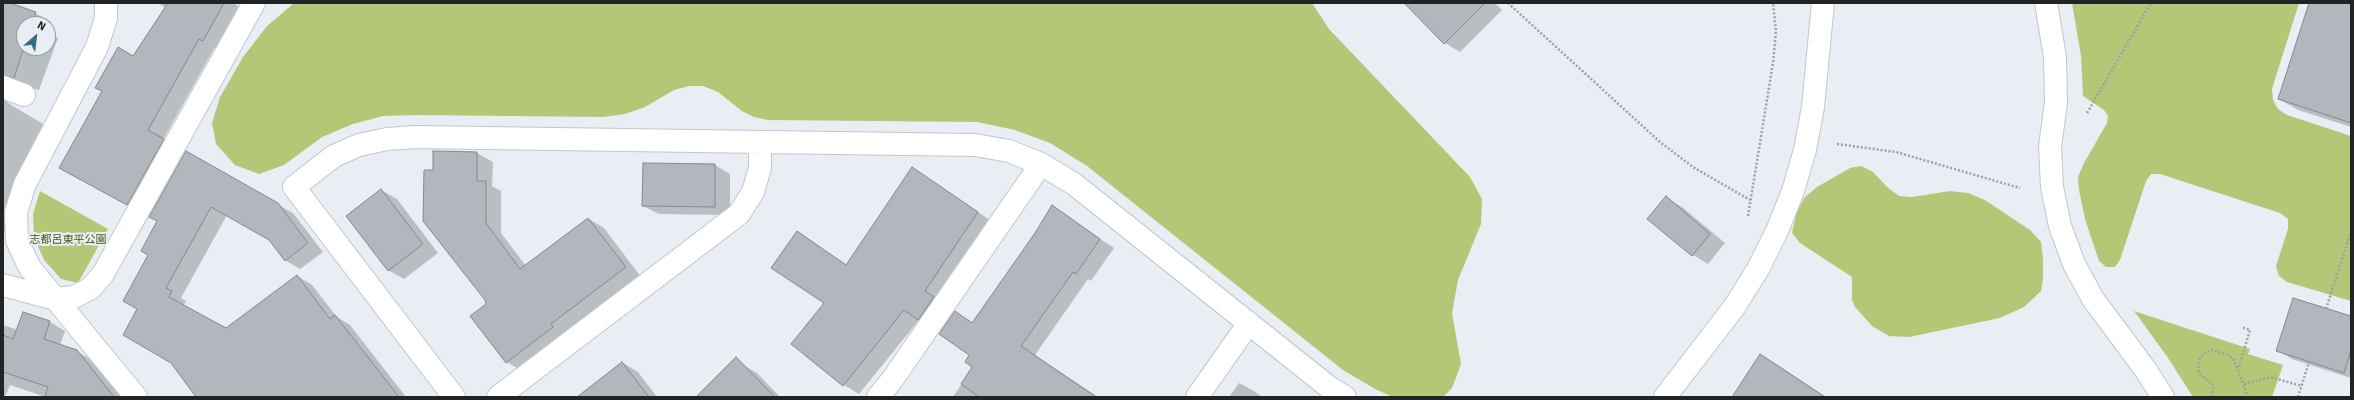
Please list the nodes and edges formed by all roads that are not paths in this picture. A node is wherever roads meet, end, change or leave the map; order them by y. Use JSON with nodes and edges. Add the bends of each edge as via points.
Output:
{"nodes":[{"id":1,"x":106,"y":3,"type":"edge"},
{"id":2,"x":254,"y":3,"type":"edge"},
{"id":3,"x":1822,"y":3,"type":"edge"},
{"id":4,"x":2046,"y":3,"type":"edge"},
{"id":5,"x":3,"y":87,"type":"edge"},
{"id":6,"x":24,"y":95,"type":"dead end"},
{"id":7,"x":760,"y":142,"type":"junction"},
{"id":8,"x":1041,"y":164,"type":"junction"},
{"id":9,"x":3,"y":285,"type":"edge"},
{"id":10,"x":55,"y":299,"type":"junction"},
{"id":11,"x":1249,"y":323,"type":"junction"},
{"id":12,"x":136,"y":397,"type":"edge"},
{"id":13,"x":454,"y":397,"type":"edge"},
{"id":14,"x":498,"y":397,"type":"edge"},
{"id":15,"x":878,"y":397,"type":"edge"},
{"id":16,"x":1197,"y":397,"type":"edge"},
{"id":17,"x":1345,"y":397,"type":"edge"},
{"id":18,"x":1665,"y":397,"type":"edge"},
{"id":19,"x":2163,"y":397,"type":"edge"}],
"edges":[{"from":1,"to":10,"type":"street","via":[[106,18],[97,47],[25,184],[16,212],[17,241],[30,268]]},
{"from":2,"to":10,"type":"street","via":[[103,274],[91,288],[74,297]]},
{"from":3,"to":18,"type":"street","via":[[1813,107],[1807,141],[1793,191],[1758,269],[1735,306]]},
{"from":4,"to":19,"type":"street","via":[[2056,57],[2056,102],[2050,147],[2060,226],[2074,264],[2093,299]]},
{"from":5,"to":6,"type":"street"},
{"from":7,"to":8,"type":"street","via":[[975,145],[1009,152]]},
{"from":7,"to":13,"type":"street","via":[[387,139],[359,145],[334,156],[294,187]]},
{"from":7,"to":14,"type":"street","via":[[760,168],[753,192],[739,214]]},
{"from":8,"to":11,"type":"street","via":[[1074,184]]},
{"from":8,"to":15,"type":"street"},
{"from":9,"to":10,"type":"street"},
{"from":10,"to":12,"type":"street"},
{"from":11,"to":16,"type":"street"},
{"from":11,"to":17,"type":"street","via":[[1330,388]]}]}
